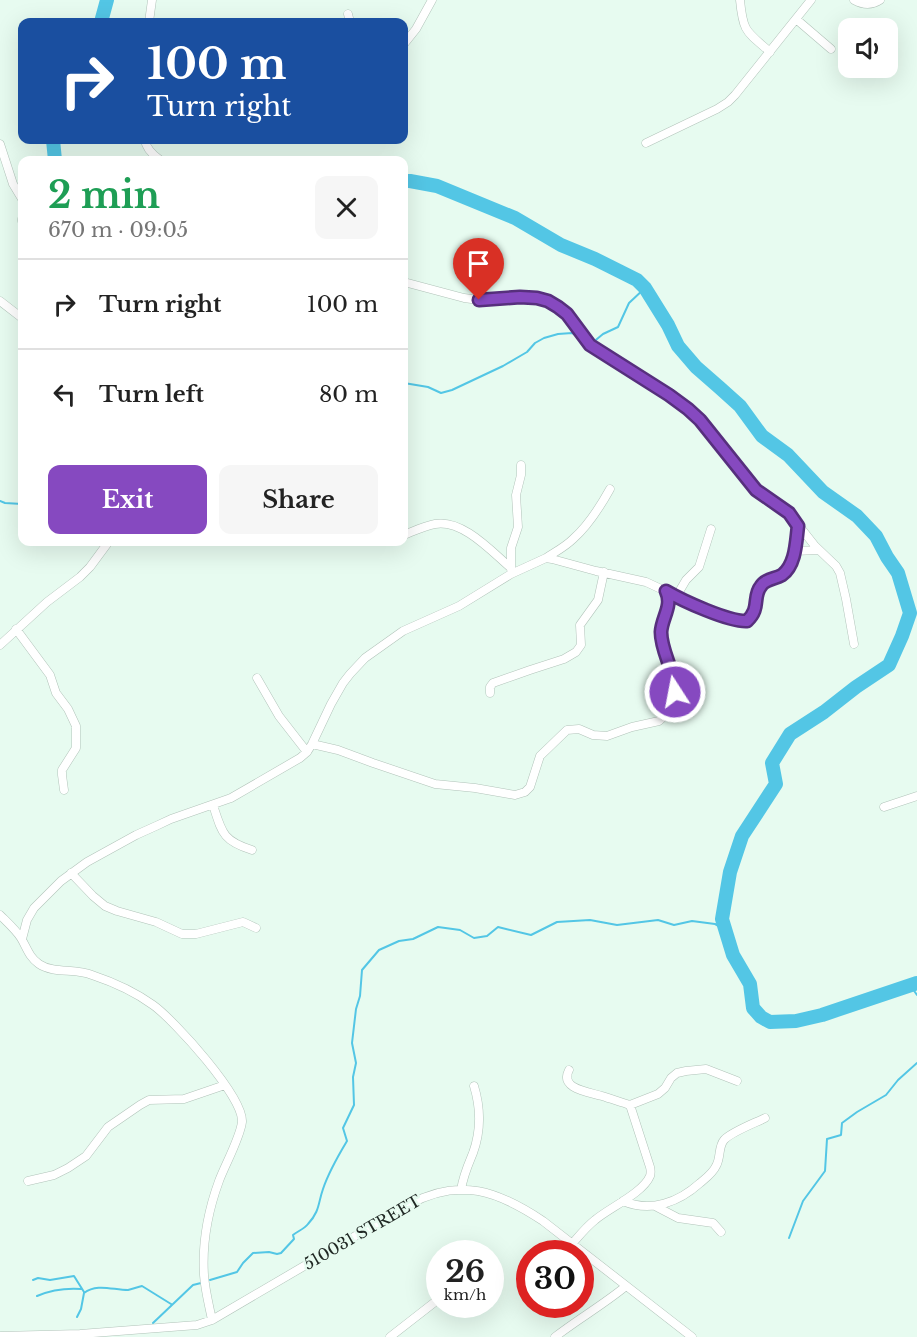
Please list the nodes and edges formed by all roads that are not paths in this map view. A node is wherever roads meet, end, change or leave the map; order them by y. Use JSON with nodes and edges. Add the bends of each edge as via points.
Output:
{"nodes":[{"id":1,"x":152,"y":0,"type":"edge"},
{"id":2,"x":432,"y":0,"type":"edge"},
{"id":3,"x":740,"y":0,"type":"edge"},
{"id":4,"x":811,"y":0,"type":"edge"},
{"id":5,"x":854,"y":0,"type":"edge"},
{"id":6,"x":880,"y":0,"type":"edge"},
{"id":7,"x":150,"y":18,"type":"edge"},
{"id":8,"x":796,"y":19,"type":"junction"},
{"id":9,"x":408,"y":39,"type":"edge"},
{"id":10,"x":831,"y":49,"type":"dead end"},
{"id":11,"x":770,"y":52,"type":"junction"},
{"id":12,"x":646,"y":143,"type":"dead end"},
{"id":13,"x":0,"y":144,"type":"edge"},
{"id":14,"x":146,"y":144,"type":"edge"},
{"id":15,"x":155,"y":156,"type":"edge"},
{"id":16,"x":18,"y":192,"type":"edge"},
{"id":17,"x":408,"y":283,"type":"edge"},
{"id":18,"x":0,"y":301,"type":"edge"},
{"id":19,"x":18,"y":315,"type":"edge"},
{"id":20,"x":521,"y":465,"type":"dead end"},
{"id":21,"x":610,"y":489,"type":"dead end"},
{"id":22,"x":798,"y":526,"type":"junction"},
{"id":23,"x":711,"y":529,"type":"dead end"},
{"id":24,"x":408,"y":534,"type":"edge"},
{"id":25,"x":106,"y":546,"type":"edge"},
{"id":26,"x":818,"y":550,"type":"junction"},
{"id":27,"x":794,"y":551,"type":"junction"},
{"id":28,"x":546,"y":558,"type":"junction"},
{"id":29,"x":511,"y":571,"type":"junction"},
{"id":30,"x":604,"y":572,"type":"junction"},
{"id":31,"x":666,"y":591,"type":"junction"},
{"id":32,"x":676,"y":597,"type":"junction"},
{"id":33,"x":16,"y":629,"type":"junction"},
{"id":34,"x":855,"y":644,"type":"dead end"},
{"id":35,"x":0,"y":645,"type":"edge"},
{"id":36,"x":257,"y":678,"type":"dead end"},
{"id":37,"x":490,"y":693,"type":"dead end"},
{"id":38,"x":312,"y":744,"type":"junction"},
{"id":39,"x":307,"y":752,"type":"junction"},
{"id":40,"x":64,"y":790,"type":"dead end"},
{"id":41,"x":917,"y":796,"type":"edge"},
{"id":42,"x":213,"y":805,"type":"junction"},
{"id":43,"x":884,"y":807,"type":"dead end"},
{"id":44,"x":252,"y":850,"type":"dead end"},
{"id":45,"x":71,"y":873,"type":"junction"},
{"id":46,"x":0,"y":915,"type":"edge"},
{"id":47,"x":256,"y":928,"type":"dead end"},
{"id":48,"x":22,"y":939,"type":"junction"},
{"id":49,"x":569,"y":1070,"type":"dead end"},
{"id":50,"x":737,"y":1081,"type":"dead end"},
{"id":51,"x":225,"y":1085,"type":"junction"},
{"id":52,"x":474,"y":1086,"type":"dead end"},
{"id":53,"x":630,"y":1105,"type":"junction"},
{"id":54,"x":765,"y":1118,"type":"dead end"},
{"id":55,"x":28,"y":1180,"type":"dead end"},
{"id":56,"x":461,"y":1190,"type":"junction"},
{"id":57,"x":623,"y":1201,"type":"junction"},
{"id":58,"x":655,"y":1206,"type":"junction"},
{"id":59,"x":722,"y":1232,"type":"dead end"},
{"id":60,"x":568,"y":1240,"type":"edge"},
{"id":61,"x":577,"y":1240,"type":"edge"},
{"id":62,"x":594,"y":1261,"type":"edge"},
{"id":63,"x":626,"y":1286,"type":"junction"},
{"id":64,"x":426,"y":1309,"type":"edge"},
{"id":65,"x":212,"y":1320,"type":"junction"},
{"id":66,"x":566,"y":1333,"type":"edge"},
{"id":67,"x":80,"y":1335,"type":"edge"},
{"id":68,"x":0,"y":1336,"type":"edge"},
{"id":69,"x":390,"y":1337,"type":"edge"},
{"id":70,"x":555,"y":1337,"type":"edge"},
{"id":71,"x":692,"y":1337,"type":"edge"}],
"edges":[{"from":1,"to":7,"type":"street"},
{"from":2,"to":9,"type":"street"},
{"from":3,"to":11,"type":"street","via":[[744,26]]},
{"from":4,"to":8,"type":"street"},
{"from":5,"to":6,"type":"street","via":[[866,4]]},
{"from":8,"to":10,"type":"street"},
{"from":8,"to":11,"type":"street"},
{"from":11,"to":12,"type":"street","via":[[728,102]]},
{"from":13,"to":16,"type":"street"},
{"from":14,"to":15,"type":"street"},
{"from":17,"to":22,"type":"street","via":[[464,298],[537,298],[558,307],[590,345],[669,395],[700,420],[756,490],[789,513]]},
{"from":18,"to":19,"type":"street"},
{"from":20,"to":29,"type":"street"},
{"from":21,"to":28,"type":"street","via":[[579,534]]},
{"from":22,"to":26,"type":"street"},
{"from":22,"to":27,"type":"street"},
{"from":23,"to":32,"type":"street","via":[[699,567]]},
{"from":24,"to":29,"type":"street","via":[[436,524],[455,526],[475,538]]},
{"from":25,"to":33,"type":"street","via":[[80,577]]},
{"from":26,"to":27,"type":"street"},
{"from":26,"to":34,"type":"street","via":[[840,573]]},
{"from":27,"to":32,"type":"street","via":[[784,573],[761,585],[756,609],[747,621]]},
{"from":28,"to":29,"type":"street"},
{"from":28,"to":30,"type":"street"},
{"from":29,"to":38,"type":"street","via":[[459,606],[403,631],[365,658],[343,683]]},
{"from":30,"to":31,"type":"street"},
{"from":30,"to":37,"type":"street","via":[[598,600],[580,625],[581,645],[576,652],[493,683]]},
{"from":31,"to":32,"type":"street"},
{"from":31,"to":38,"type":"street","via":[[669,605],[661,633],[675,687],[669,712],[659,721],[607,736],[579,729],[563,732],[542,752],[530,788],[520,794],[435,784]]},
{"from":33,"to":35,"type":"street"},
{"from":33,"to":40,"type":"street","via":[[50,675],[76,726],[76,748],[62,770]]},
{"from":36,"to":39,"type":"street","via":[[279,716]]},
{"from":38,"to":39,"type":"street"},
{"from":39,"to":42,"type":"street"},
{"from":41,"to":43,"type":"street"},
{"from":42,"to":44,"type":"street","via":[[227,839]]},
{"from":42,"to":45,"type":"street","via":[[136,835]]},
{"from":45,"to":47,"type":"street","via":[[105,906],[182,934],[243,922]]},
{"from":45,"to":48,"type":"street","via":[[33,908]]},
{"from":46,"to":48,"type":"street"},
{"from":48,"to":51,"type":"street","via":[[41,966],[91,974],[151,1004],[174,1022]]},
{"from":49,"to":53,"type":"street","via":[[567,1081],[575,1088]]},
{"from":50,"to":53,"type":"street","via":[[706,1069],[677,1073],[658,1094]]},
{"from":51,"to":55,"type":"street","via":[[184,1099],[149,1101],[108,1127],[86,1156],[68,1168]]},
{"from":51,"to":65,"type":"street","via":[[238,1105],[242,1123],[214,1197],[206,1231],[204,1276]]},
{"from":52,"to":56,"type":"street","via":[[480,1106],[479,1125]]},
{"from":53,"to":57,"type":"street","via":[[651,1175]]},
{"from":54,"to":58,"type":"street","via":[[724,1139],[717,1165],[694,1189]]},
{"from":56,"to":60,"type":"street","name":"510031 STREET","via":[[501,1197],[524,1208]]},
{"from":56,"to":65,"type":"street","name":"510031 STREET","via":[[437,1191],[422,1197]]},
{"from":57,"to":58,"type":"street"},
{"from":57,"to":61,"type":"street","via":[[596,1219]]},
{"from":58,"to":59,"type":"street","via":[[678,1218],[713,1223]]},
{"from":62,"to":63,"type":"street","name":"510031 STREET"},
{"from":63,"to":66,"type":"street"},
{"from":63,"to":71,"type":"street","name":"510031 STREET"},
{"from":64,"to":69,"type":"street"},
{"from":65,"to":67,"type":"street","name":"510031 STREET","via":[[197,1325]]},
{"from":66,"to":70,"type":"street"},
{"from":67,"to":68,"type":"street","name":"510031 STREET"}]}
